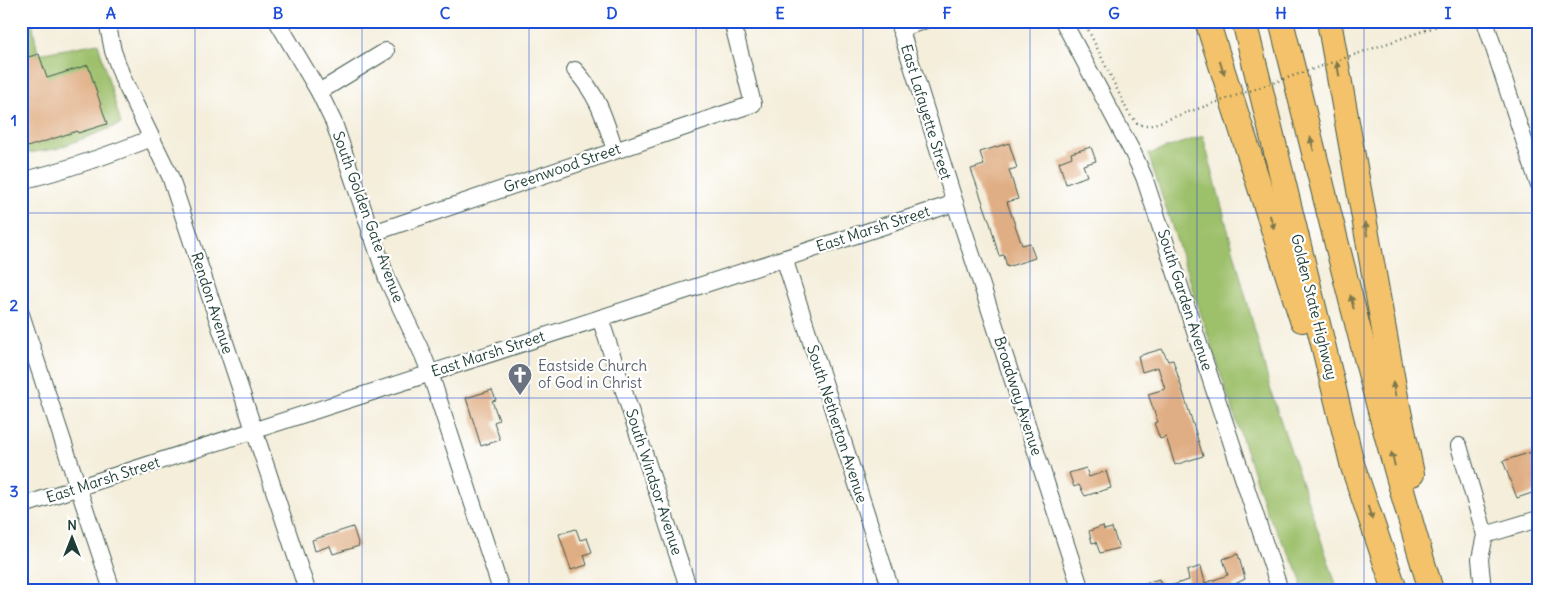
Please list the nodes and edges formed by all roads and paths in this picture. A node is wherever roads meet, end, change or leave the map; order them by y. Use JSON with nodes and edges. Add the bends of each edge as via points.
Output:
{"nodes":[{"id":1,"x":107,"y":21,"type":"edge"},
{"id":2,"x":277,"y":21,"type":"edge"},
{"id":3,"x":732,"y":21,"type":"edge"},
{"id":4,"x":923,"y":21,"type":"edge"},
{"id":5,"x":1063,"y":21,"type":"edge"},
{"id":6,"x":1084,"y":21,"type":"edge"},
{"id":7,"x":1207,"y":21,"type":"edge"},
{"id":8,"x":1244,"y":21,"type":"edge"},
{"id":9,"x":1282,"y":21,"type":"edge"},
{"id":10,"x":1330,"y":21,"type":"edge"},
{"id":11,"x":1452,"y":21,"type":"edge"},
{"id":12,"x":1485,"y":21,"type":"edge"},
{"id":13,"x":899,"y":25,"type":"edge"},
{"id":14,"x":386,"y":51,"type":"dead end"},
{"id":15,"x":575,"y":70,"type":"dead end"},
{"id":16,"x":319,"y":92,"type":"junction"},
{"id":17,"x":152,"y":138,"type":"junction"},
{"id":18,"x":615,"y":150,"type":"junction"},
{"id":19,"x":21,"y":181,"type":"edge"},
{"id":20,"x":1538,"y":183,"type":"edge"},
{"id":21,"x":955,"y":203,"type":"junction"},
{"id":22,"x":370,"y":234,"type":"junction"},
{"id":23,"x":784,"y":258,"type":"junction"},
{"id":24,"x":21,"y":314,"type":"edge"},
{"id":25,"x":600,"y":318,"type":"junction"},
{"id":26,"x":27,"y":348,"type":"edge"},
{"id":27,"x":430,"y":373,"type":"junction"},
{"id":28,"x":255,"y":430,"type":"junction"},
{"id":29,"x":1460,"y":446,"type":"dead end"},
{"id":30,"x":1353,"y":467,"type":"junction"},
{"id":31,"x":79,"y":488,"type":"junction"},
{"id":32,"x":21,"y":506,"type":"edge"},
{"id":33,"x":1538,"y":519,"type":"edge"},
{"id":34,"x":1485,"y":535,"type":"junction"},
{"id":35,"x":112,"y":590,"type":"edge"},
{"id":36,"x":306,"y":590,"type":"edge"},
{"id":37,"x":501,"y":590,"type":"edge"},
{"id":38,"x":689,"y":590,"type":"edge"},
{"id":39,"x":891,"y":590,"type":"edge"},
{"id":40,"x":1081,"y":590,"type":"edge"},
{"id":41,"x":1280,"y":590,"type":"edge"},
{"id":42,"x":1395,"y":590,"type":"edge"},
{"id":43,"x":1431,"y":590,"type":"edge"},
{"id":44,"x":1440,"y":590,"type":"edge"},
{"id":45,"x":1483,"y":590,"type":"edge"}],
"edges":[{"from":1,"to":17,"type":"street","name":"Rendon Avenue","via":[[123,79]]},
{"from":2,"to":16,"type":"street","name":"South Golden Gate Avenue"},
{"from":3,"to":18,"type":"street","name":"Greenwood Street","via":[[753,104]]},
{"from":4,"to":13,"type":"street"},
{"from":5,"to":41,"type":"street","name":"South Garden Avenue","via":[[1144,176]]},
{"from":6,"to":11,"type":"path","bridge":true,"via":[[1128,114],[1139,125],[1150,125]]},
{"from":7,"to":30,"type":"highway","one_way":true,"via":[[1320,381]]},
{"from":8,"to":30,"type":"highway","name":"Golden State Highway"},
{"from":43,"to":9,"type":"highway","one_way":true,"via":[[1369,372]]},
{"from":44,"to":10,"type":"highway","one_way":true,"via":[[1394,392]]},
{"from":12,"to":20,"type":"street"},
{"from":13,"to":21,"type":"street","name":"East Lafayette Street"},
{"from":14,"to":16,"type":"street"},
{"from":15,"to":18,"type":"street","via":[[599,104]]},
{"from":16,"to":22,"type":"street","name":"South Golden Gate Avenue","via":[[334,123]]},
{"from":17,"to":19,"type":"street","via":[[114,154]]},
{"from":17,"to":28,"type":"street","name":"Rendon Avenue","via":[[170,176]]},
{"from":18,"to":22,"type":"street","name":"Greenwood Street"},
{"from":21,"to":23,"type":"street","name":"East Marsh Street"},
{"from":21,"to":40,"type":"street","name":"Broadway Avenue"},
{"from":22,"to":27,"type":"street","name":"South Golden Gate Avenue"},
{"from":23,"to":25,"type":"street","name":"East Marsh Street"},
{"from":23,"to":39,"type":"street","name":"South Netherton Avenue"},
{"from":24,"to":26,"type":"street"},
{"from":25,"to":27,"type":"street","name":"East Marsh Street"},
{"from":25,"to":38,"type":"street","name":"South Windsor Avenue"},
{"from":26,"to":31,"type":"street"},
{"from":27,"to":28,"type":"street","name":"East Marsh Street"},
{"from":27,"to":37,"type":"street","name":"South Golden Gate Avenue"},
{"from":28,"to":31,"type":"street","name":"East Marsh Street"},
{"from":28,"to":36,"type":"street","name":"Rendon Avenue"},
{"from":29,"to":34,"type":"street"},
{"from":30,"to":42,"type":"highway","name":"Golden State Highway","one_way":true},
{"from":31,"to":32,"type":"street","name":"East Marsh Street"},
{"from":31,"to":35,"type":"street"},
{"from":33,"to":34,"type":"street"},
{"from":34,"to":45,"type":"street","via":[[1480,559]]}]}
